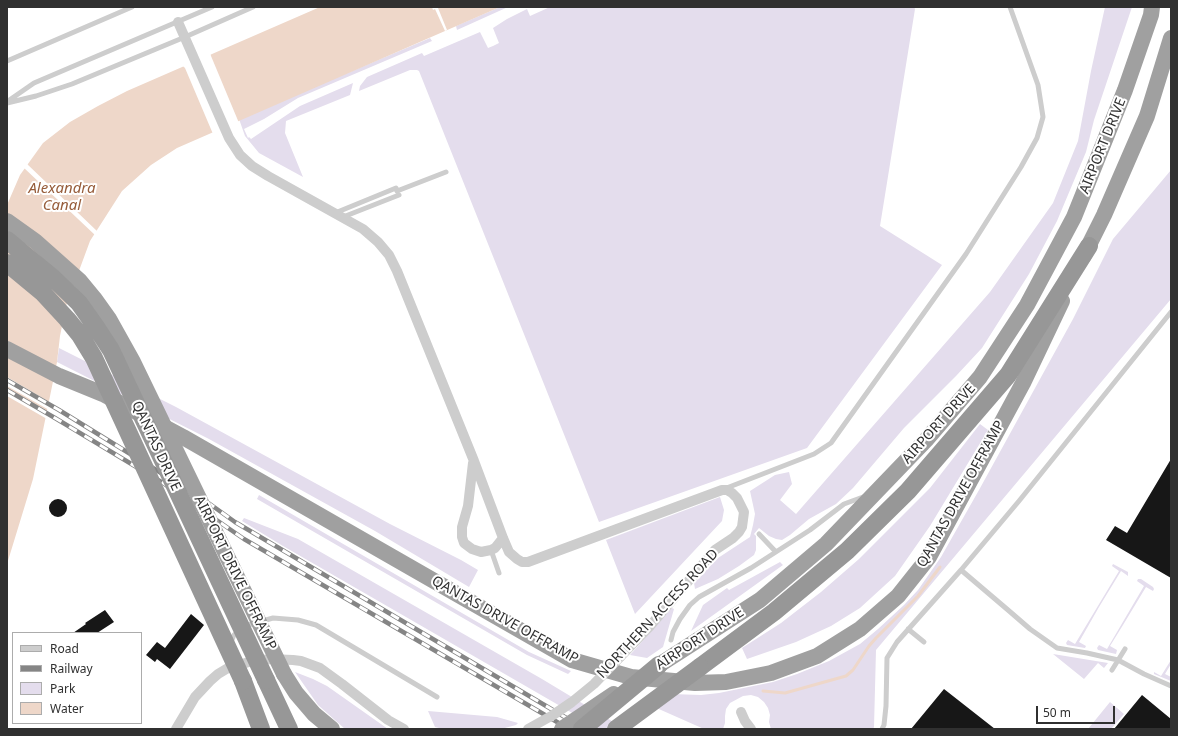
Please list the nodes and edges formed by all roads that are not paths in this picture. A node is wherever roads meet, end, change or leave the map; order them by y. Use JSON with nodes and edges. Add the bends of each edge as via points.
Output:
{"nodes":[{"id":1,"x":132,"y":7,"type":"edge"},
{"id":2,"x":212,"y":7,"type":"edge"},
{"id":3,"x":253,"y":7,"type":"edge"},
{"id":4,"x":1010,"y":7,"type":"edge"},
{"id":5,"x":1152,"y":7,"type":"edge"},
{"id":6,"x":178,"y":22,"type":"junction"},
{"id":7,"x":185,"y":37,"type":"junction"},
{"id":8,"x":1171,"y":38,"type":"edge"},
{"id":9,"x":7,"y":61,"type":"edge"},
{"id":10,"x":7,"y":103,"type":"edge"},
{"id":11,"x":446,"y":172,"type":"dead end"},
{"id":12,"x":397,"y":192,"type":"junction"},
{"id":13,"x":338,"y":215,"type":"junction"},
{"id":14,"x":7,"y":221,"type":"edge"},
{"id":15,"x":7,"y":240,"type":"edge"},
{"id":16,"x":1089,"y":246,"type":"junction"},
{"id":17,"x":7,"y":263,"type":"edge"},
{"id":18,"x":1171,"y":312,"type":"edge"},
{"id":19,"x":7,"y":349,"type":"edge"},
{"id":20,"x":474,"y":461,"type":"junction"},
{"id":21,"x":722,"y":490,"type":"junction"},
{"id":22,"x":875,"y":493,"type":"junction"},
{"id":23,"x":759,"y":534,"type":"dead end"},
{"id":24,"x":503,"y":538,"type":"junction"},
{"id":25,"x":491,"y":550,"type":"junction"},
{"id":26,"x":776,"y":552,"type":"junction"},
{"id":27,"x":961,"y":570,"type":"junction"},
{"id":28,"x":499,"y":573,"type":"dead end"},
{"id":29,"x":908,"y":629,"type":"junction"},
{"id":30,"x":671,"y":640,"type":"dead end"},
{"id":31,"x":924,"y":642,"type":"dead end"},
{"id":32,"x":1125,"y":649,"type":"dead end"},
{"id":33,"x":1118,"y":660,"type":"junction"},
{"id":34,"x":227,"y":662,"type":"junction"},
{"id":35,"x":659,"y":665,"type":"junction"},
{"id":36,"x":1112,"y":670,"type":"dead end"},
{"id":37,"x":266,"y":680,"type":"junction"},
{"id":38,"x":243,"y":681,"type":"junction"},
{"id":39,"x":1171,"y":686,"type":"edge"},
{"id":40,"x":437,"y":697,"type":"dead end"},
{"id":41,"x":741,"y":712,"type":"dead end"},
{"id":42,"x":176,"y":729,"type":"edge"},
{"id":43,"x":256,"y":729,"type":"edge"},
{"id":44,"x":261,"y":729,"type":"edge"},
{"id":45,"x":282,"y":729,"type":"edge"},
{"id":46,"x":290,"y":729,"type":"edge"},
{"id":47,"x":332,"y":729,"type":"edge"},
{"id":48,"x":404,"y":729,"type":"edge"},
{"id":49,"x":528,"y":729,"type":"edge"},
{"id":50,"x":562,"y":729,"type":"edge"},
{"id":51,"x":582,"y":729,"type":"edge"},
{"id":52,"x":616,"y":729,"type":"edge"},
{"id":53,"x":751,"y":729,"type":"edge"},
{"id":54,"x":882,"y":729,"type":"edge"}],
"edges":[{"from":1,"to":9,"type":"lane"},
{"from":2,"to":6,"type":"lane"},
{"from":3,"to":7,"type":"lane"},
{"from":4,"to":21,"type":"lane","via":[[1038,85],[1043,117],[1037,138],[1021,167],[966,254],[831,443],[814,454]]},
{"from":5,"to":22,"type":"highway","name":"AIRPORT DRIVE","via":[[1125,90],[1074,217],[1027,305],[980,377],[926,440]]},
{"from":6,"to":7,"type":"street"},
{"from":6,"to":10,"type":"lane","via":[[34,83]]},
{"from":7,"to":10,"type":"lane","via":[[72,84]]},
{"from":7,"to":13,"type":"street","via":[[226,132],[237,151],[252,166]]},
{"from":8,"to":16,"type":"highway","name":"AIRPORT DRIVE","via":[[1147,116]]},
{"from":11,"to":12,"type":"lane"},
{"from":12,"to":13,"type":"lane"},
{"from":12,"to":13,"type":"lane"},
{"from":13,"to":20,"type":"street","via":[[372,235],[394,263]]},
{"from":14,"to":47,"type":"highway","name":"AIRPORT DRIVE OFFRAMP","bridge":true,"via":[[35,241],[80,281],[109,319],[133,362],[284,674],[314,714]]},
{"from":15,"to":37,"type":"highway","name":"QANTAS DRIVE","bridge":true,"via":[[53,278],[79,304],[111,350]]},
{"from":16,"to":19,"type":"highway","name":"QANTAS DRIVE OFFRAMP","via":[[1023,383],[936,545],[898,596],[860,629],[818,656],[771,673],[726,682],[694,683],[631,677],[572,660],[183,437],[104,394],[59,376]]},
{"from":16,"to":52,"type":"highway","name":"AIRPORT DRIVE","bridge":true,"via":[[1008,375],[908,491],[847,550],[774,612]]},
{"from":17,"to":38,"type":"highway","name":"QANTAS DRIVE","bridge":true,"via":[[42,292],[67,319],[94,358]]},
{"from":18,"to":27,"type":"lane"},
{"from":20,"to":24,"type":"street"},
{"from":20,"to":25,"type":"street","via":[[462,537],[464,543],[472,549],[481,552]]},
{"from":21,"to":24,"type":"street","via":[[528,562],[517,559]]},
{"from":21,"to":49,"type":"street","name":"NORTHERN ACCESS ROAD","bridge":true,"via":[[732,493],[741,504],[744,512],[742,527],[733,538],[715,550],[650,626],[594,684],[554,715]]},
{"from":22,"to":26,"type":"lane","via":[[844,504]]},
{"from":22,"to":35,"type":"highway","name":"AIRPORT DRIVE","via":[[826,544],[760,600]]},
{"from":23,"to":26,"type":"lane"},
{"from":24,"to":25,"type":"street"},
{"from":25,"to":28,"type":"lane"},
{"from":26,"to":30,"type":"lane","via":[[699,597],[680,619]]},
{"from":27,"to":29,"type":"lane"},
{"from":27,"to":33,"type":"lane","via":[[1030,629],[1058,648]]},
{"from":29,"to":31,"type":"lane"},
{"from":29,"to":54,"type":"lane","via":[[887,658],[886,706]]},
{"from":32,"to":33,"type":"lane"},
{"from":33,"to":36,"type":"lane"},
{"from":33,"to":39,"type":"lane"},
{"from":34,"to":40,"type":"lane","via":[[229,644],[234,635],[245,626],[273,618],[298,620],[316,625]]},
{"from":34,"to":42,"type":"street","via":[[195,697]]},
{"from":34,"to":48,"type":"street","via":[[293,660],[320,668],[388,720]]},
{"from":35,"to":50,"type":"highway","bridge":true},
{"from":35,"to":51,"type":"highway","name":"AIRPORT DRIVE","bridge":true},
{"from":37,"to":45,"type":"highway"},
{"from":37,"to":46,"type":"highway"},
{"from":38,"to":43,"type":"highway"},
{"from":38,"to":44,"type":"highway"},
{"from":41,"to":53,"type":"street"}]}
